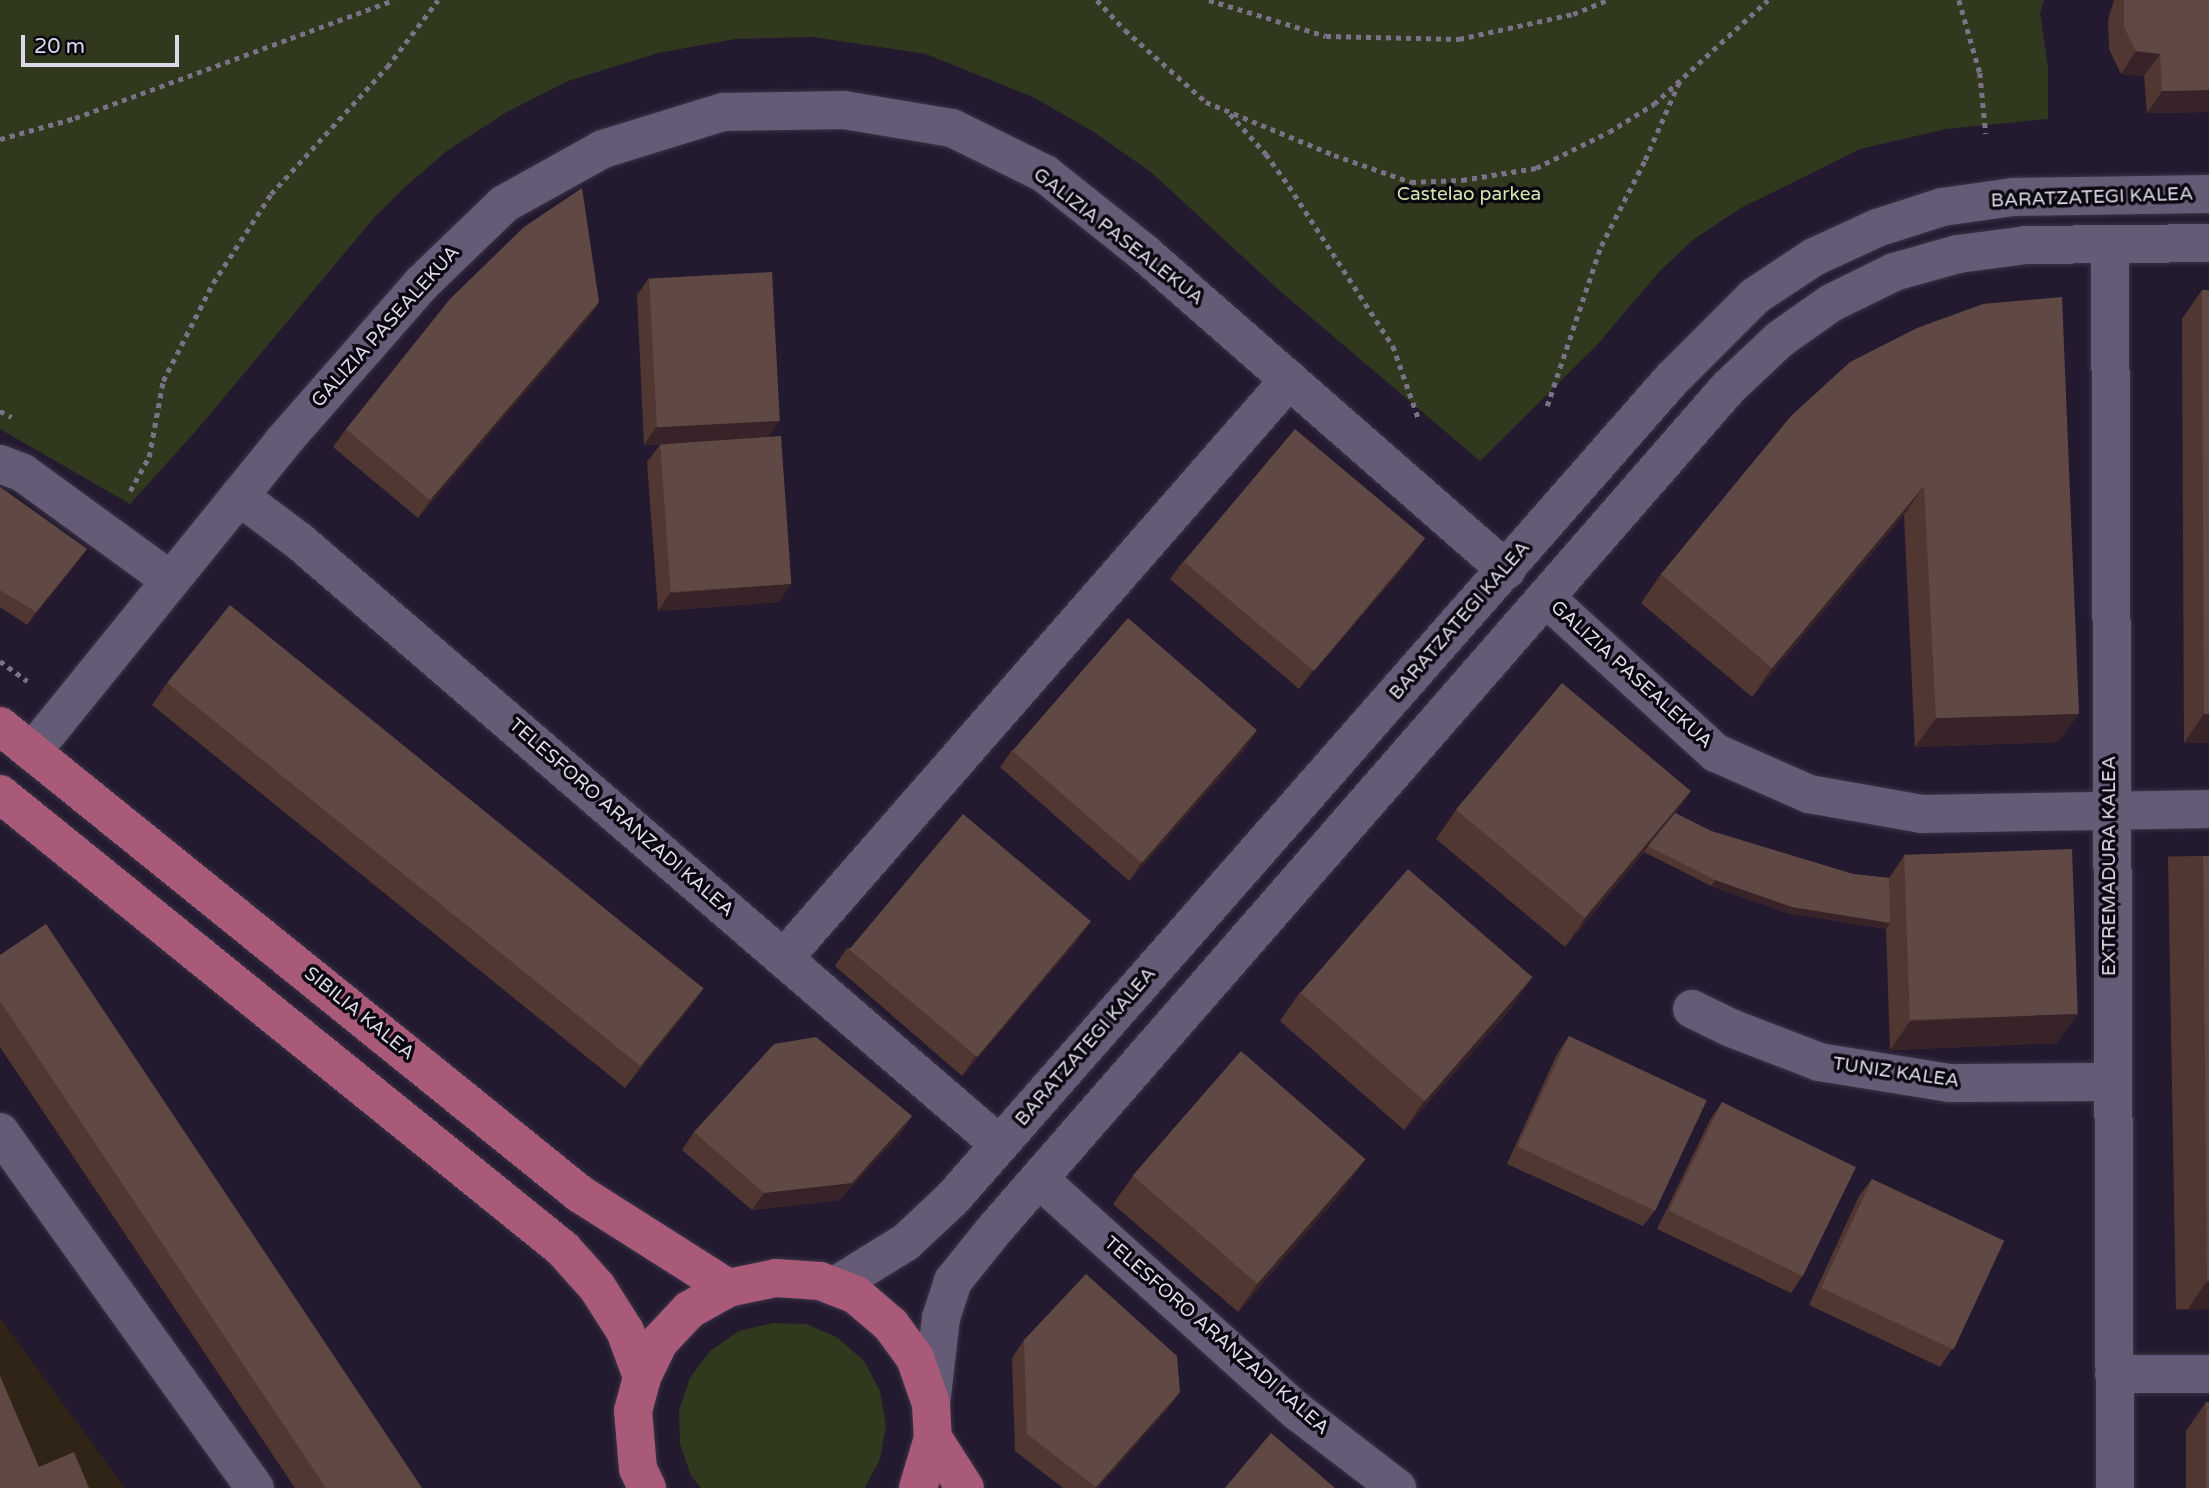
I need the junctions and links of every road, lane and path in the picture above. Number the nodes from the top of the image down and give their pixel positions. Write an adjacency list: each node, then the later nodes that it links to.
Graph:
1 (394, 0): 11 (path)
2 (438, 0): 22 (path)
3 (1097, 0): 9 (path)
4 (1209, 0): 5 (path)
5 (1608, 0)
6 (1768, 0): 8 (path)
7 (1959, 0): 10 (path)
8 (1682, 76): 9 (path); 17 (path)
9 (1227, 111): 20 (path)
10 (1986, 134)
11 (0, 139)
12 (2209, 194): 15 (street, BARATZATEGI KALEA)
13 (2209, 243): 14 (street)
14 (2110, 244): 26 (street); 31 (street, EXTREMADURA KALEA)
15 (1714, 336): 24 (street, BARATZATEGI KALEA); 26 (street)
16 (1289, 380): 23 (street, GALIZIA PASEALEKUA); 24 (street, GALIZIA PASEALEKUA); 32 (street)
17 (1547, 405)
18 (0, 411): 19 (path)
19 (15, 418)
20 (1419, 420)
21 (0, 464): 25 (street)
22 (118, 485)
23 (239, 496): 25 (street, GALIZIA PASEALEKUA); 32 (street, TELESFORO ARANZADI KALEA)
24 (1506, 570): 36 (street, BARATZATEGI KALEA)
25 (169, 579): 28 (street, GALIZIA PASEALEKUA)
26 (1546, 598): 31 (street, GALIZIA PASEALEKUA); 37 (street)
27 (0, 726): 28 (main road, SIBILIA KALEA)
28 (32, 752): 39 (main road, SIBILIA KALEA)
29 (0, 794): 42 (main road)
30 (2209, 809): 31 (street, GALIZIA PASEALEKUA)
31 (2110, 810): 34 (street, EXTREMADURA KALEA)
32 (784, 958): 36 (street, TELESFORO ARANZADI KALEA)
33 (1692, 1009): 34 (street, TUNIZ KALEA)
34 (2112, 1082): 40 (street, EXTREMADURA KALEA)
35 (0, 1132): 44 (street)
36 (1000, 1145): 38 (street, BARATZATEGI KALEA)
37 (1039, 1178): 43 (street); 48 (street, TELESFORO ARANZADI KALEA)
38 (835, 1286): 39 (main road); 43 (main road)
39 (728, 1288): 42 (main road)
40 (2114, 1374): 41 (street); 49 (street, EXTREMADURA KALEA)
41 (2209, 1374)
42 (642, 1377): 45 (main road)
43 (932, 1421): 46 (main road); 47 (main road)
44 (255, 1488)
45 (647, 1488)
46 (918, 1488)
47 (965, 1488)
48 (1397, 1488)
49 (2115, 1488)

